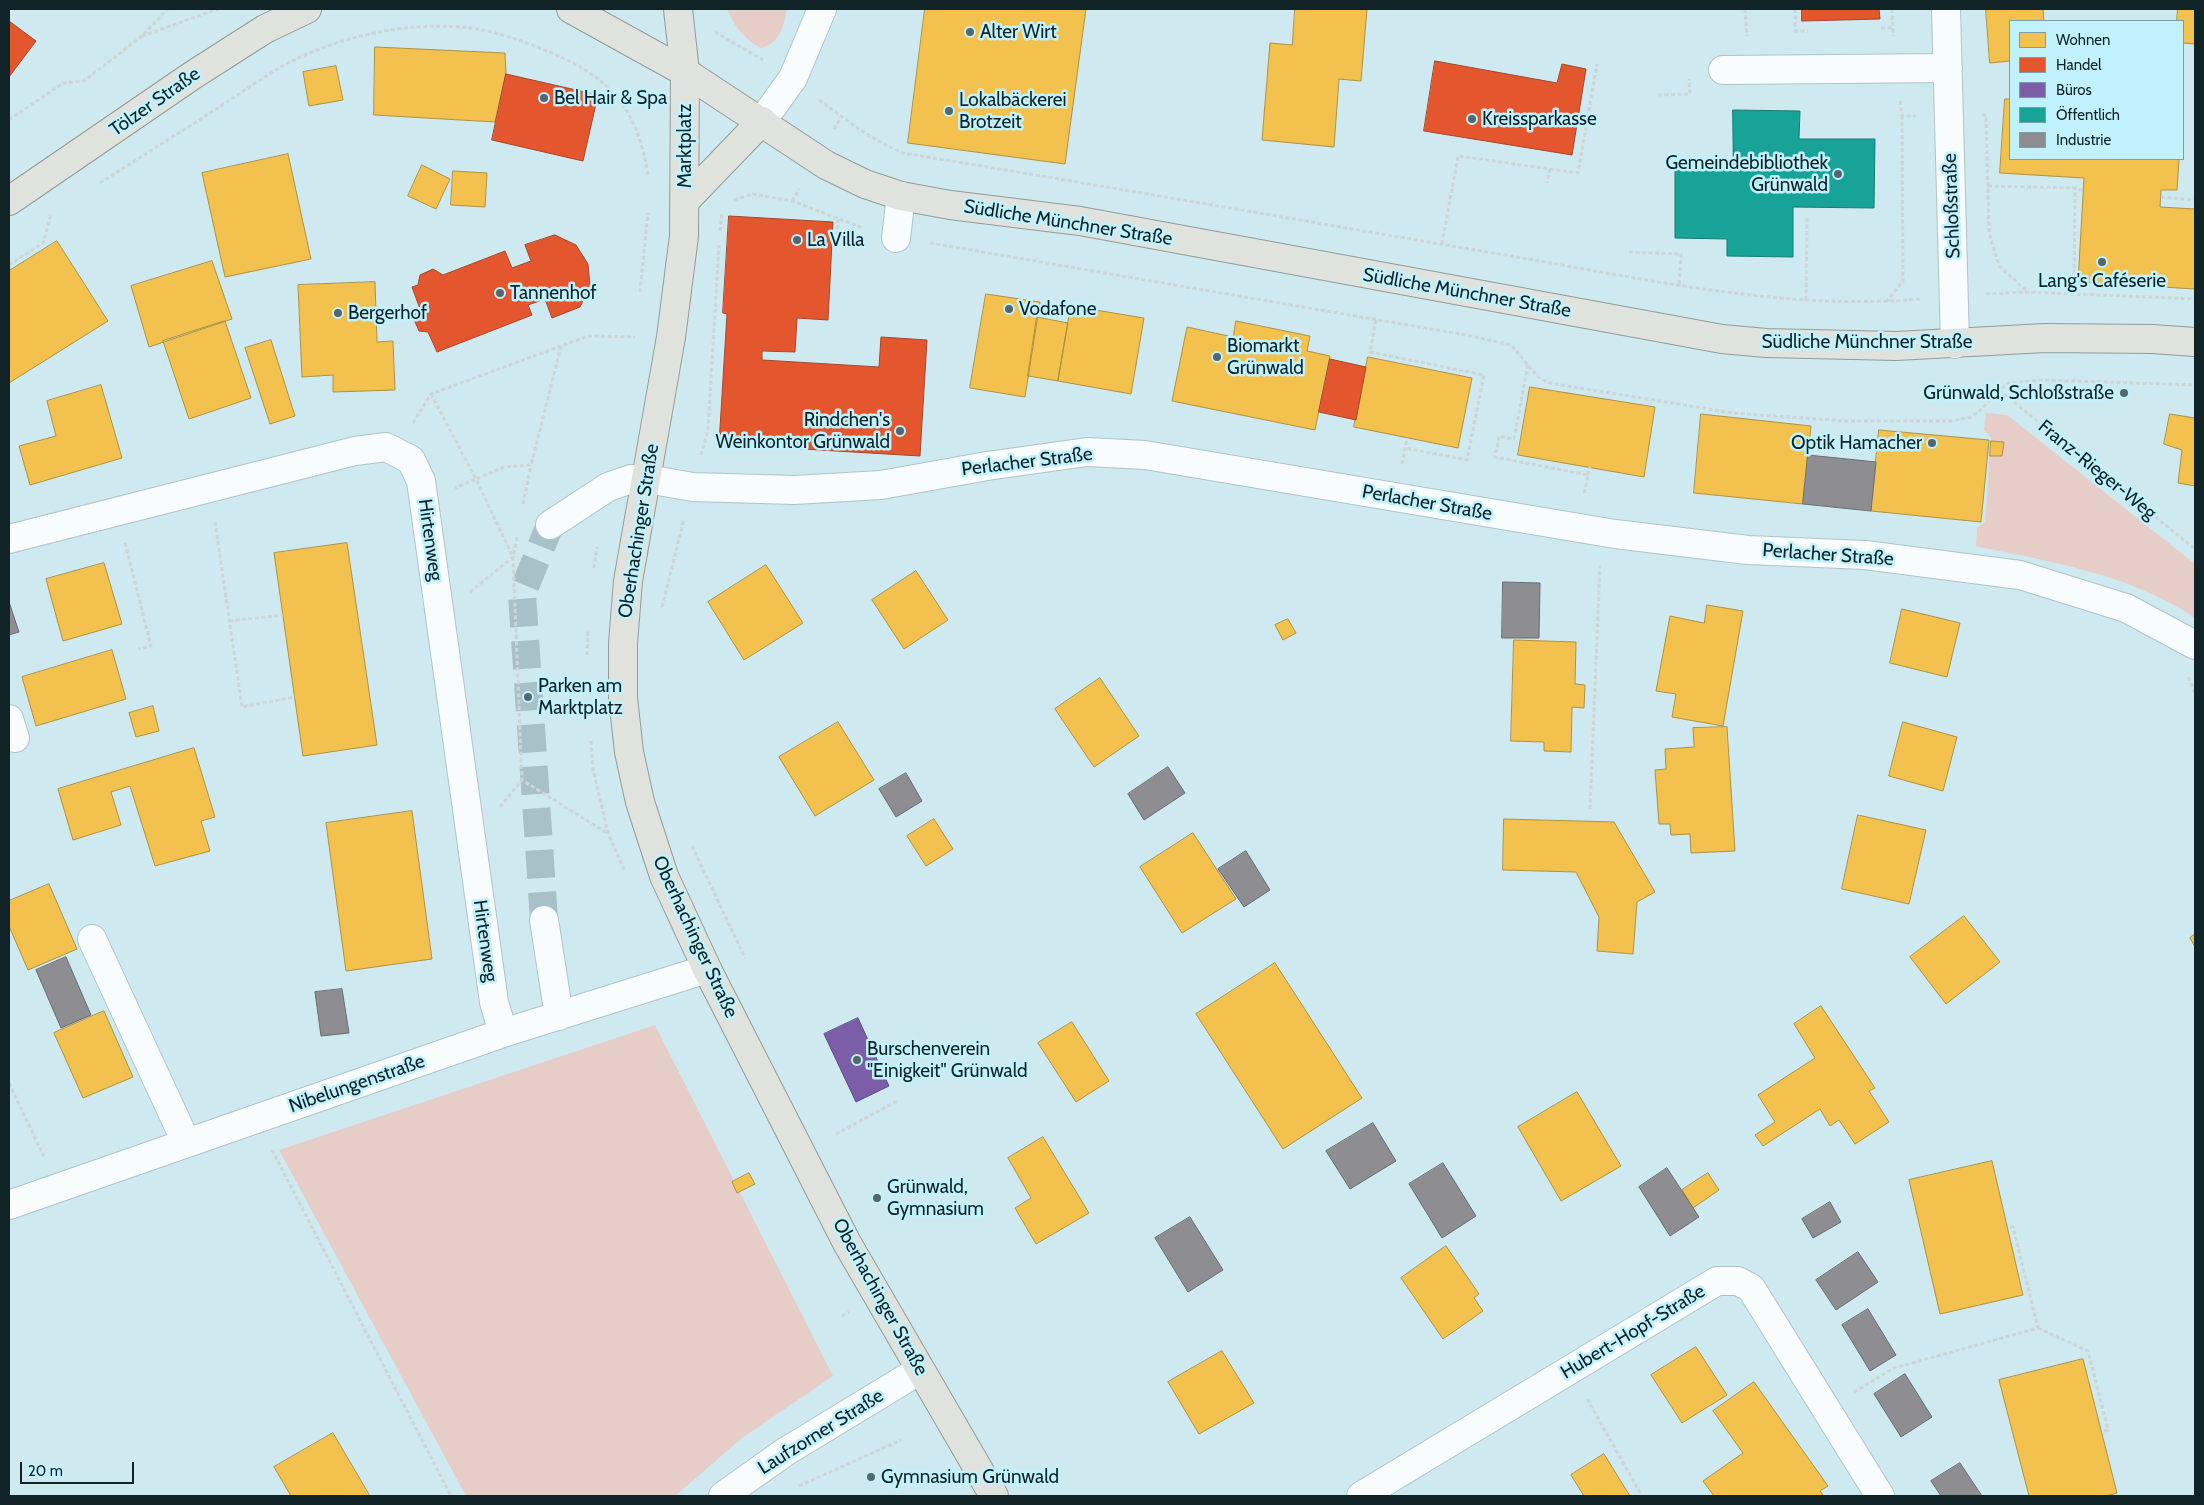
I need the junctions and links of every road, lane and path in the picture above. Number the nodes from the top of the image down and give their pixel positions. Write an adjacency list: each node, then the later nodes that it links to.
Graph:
1 (168, 9): 14 (path)
2 (218, 9): 14 (path)
3 (306, 9): 36 (main road, Tölzer Straße)
4 (571, 9): 18 (main road, Marktplatz)
5 (822, 9): 19 (street, Marktplatz)
6 (1795, 9): 12 (path)
7 (1892, 9): 11 (path)
8 (1946, 9): 16 (street, Schloßstraße)
9 (678, 10): 18 (main road, Marktplatz); 19 (path)
10 (1881, 28): 11 (path)
11 (1893, 28): 13 (path)
12 (1808, 30)
13 (1893, 33)
14 (142, 36): 23 (path)
15 (1597, 64): 25 (path)
16 (1948, 68): 17 (street); 50 (street, Schloßstraße)
17 (1723, 70)
18 (685, 72): 24 (main road, Marktplatz); 34 (main road, Marktplatz)
19 (793, 78): 24 (street, Marktplatz); 45 (path)
20 (1690, 94): 21 (path)
21 (1658, 95)
22 (1902, 116): 53 (path)
23 (9, 120)
24 (762, 121): 32 (main road, Südliche Münchner Straße); 34 (main road, Marktplatz)
25 (1550, 169): 27 (path); 45 (path)
26 (649, 178): 28 (path)
27 (1548, 183)
28 (98, 184)
29 (1988, 186): 30 (path)
30 (2075, 188): 31 (path); 49 (path)
31 (2084, 191)
32 (901, 196): 42 (street); 57 (main road, Südliche Münchner Straße)
33 (2161, 197): 35 (path)
34 (686, 200): 37 (path); 70 (main road, Oberhachinger Straße)
35 (2195, 200)
36 (9, 201)
37 (722, 205): 40 (path); 41 (path)
38 (59, 210): 47 (path)
39 (1807, 216): 52 (path)
40 (838, 218): 42 (path); 43 (path)
41 (720, 234)
42 (896, 238): 54 (path)
43 (837, 242)
44 (720, 244): 72 (path)
45 (1442, 244): 48 (path)
46 (1629, 252): 48 (path)
47 (9, 265)
48 (1679, 286): 52 (path)
49 (2074, 294): 50 (path); 51 (path)
50 (1954, 296): 53 (path); 57 (street, Schloßstraße)
51 (2195, 299)
52 (1806, 300): 53 (path)
53 (1886, 302)
54 (1376, 320): 59 (path); 64 (path)
55 (636, 338): 58 (path)
56 (2195, 342): 57 (main road, Südliche Münchner Straße)
57 (1955, 344)
58 (561, 346): 62 (path); 69 (path)
59 (1528, 365): 61 (path); 68 (path)
60 (2195, 385): 61 (path)
61 (1999, 390): 78 (path, Franz-Rieger-Weg)
62 (431, 394): 65 (path); 69 (path)
63 (1407, 438): 64 (path)
64 (1405, 448): 67 (path)
65 (396, 452): 71 (street); 73 (street, Hirtenweg)
66 (1590, 467): 68 (path)
67 (1400, 472)
68 (1588, 475): 76 (path)
69 (476, 479): 73 (path); 79 (path)
70 (647, 479): 72 (street, Perlacher Straße); 75 (street, Perlacher Straße); 93 (main road, Oberhachinger Straße)
71 (210, 487): 74 (street); 83 (path)
72 (693, 487): 76 (street, Perlacher Straße); 81 (path)
73 (423, 496): 80 (street, Hirtenweg)
74 (117, 511): 77 (street); 85 (path)
75 (550, 524)
76 (1590, 530): 84 (street, Perlacher Straße); 87 (path)
77 (9, 538)
78 (2195, 549)
79 (513, 557): 80 (path); 88 (path)
80 (439, 607): 95 (street, Hirtenweg)
81 (661, 612)
82 (283, 615): 83 (path)
83 (229, 621): 86 (path)
84 (2195, 645)
85 (138, 649)
86 (295, 697)
87 (1590, 808)
88 (608, 833)
89 (688, 838): 92 (path)
90 (544, 920): 94 (street)
91 (92, 939): 100 (street)
92 (745, 958)
93 (707, 969): 94 (street, Nibelungenstraße); 105 (main road, Oberhachinger Straße)
94 (560, 1016): 95 (street, Nibelungenstraße)
95 (503, 1033): 98 (street, Nibelungenstraße)
96 (9, 1083): 101 (path)
97 (899, 1100): 99 (path)
98 (255, 1118): 100 (street, Nibelungenstraße); 111 (path)
99 (836, 1134)
100 (186, 1142): 101 (street, Nibelungenstraße)
101 (58, 1187): 102 (street, Nibelungenstraße)
102 (9, 1205)
103 (2008, 1228): 104 (path)
104 (2038, 1328): 107 (path); 108 (path)
105 (920, 1370): 112 (street, Laufzorner Straße); 113 (main road, Oberhachinger Straße)
106 (1570, 1370): 107 (street, Hubert-Hopf-Straße); 114 (street, Hubert-Hopf-Straße); 115 (path)
107 (1826, 1410): 116 (street, Hubert-Hopf-Straße)
108 (2102, 1432)
109 (901, 1440): 110 (path)
110 (793, 1488)
111 (451, 1496)
112 (722, 1496)
113 (994, 1496)
114 (1360, 1496)
115 (1642, 1496)
116 (1880, 1496)

